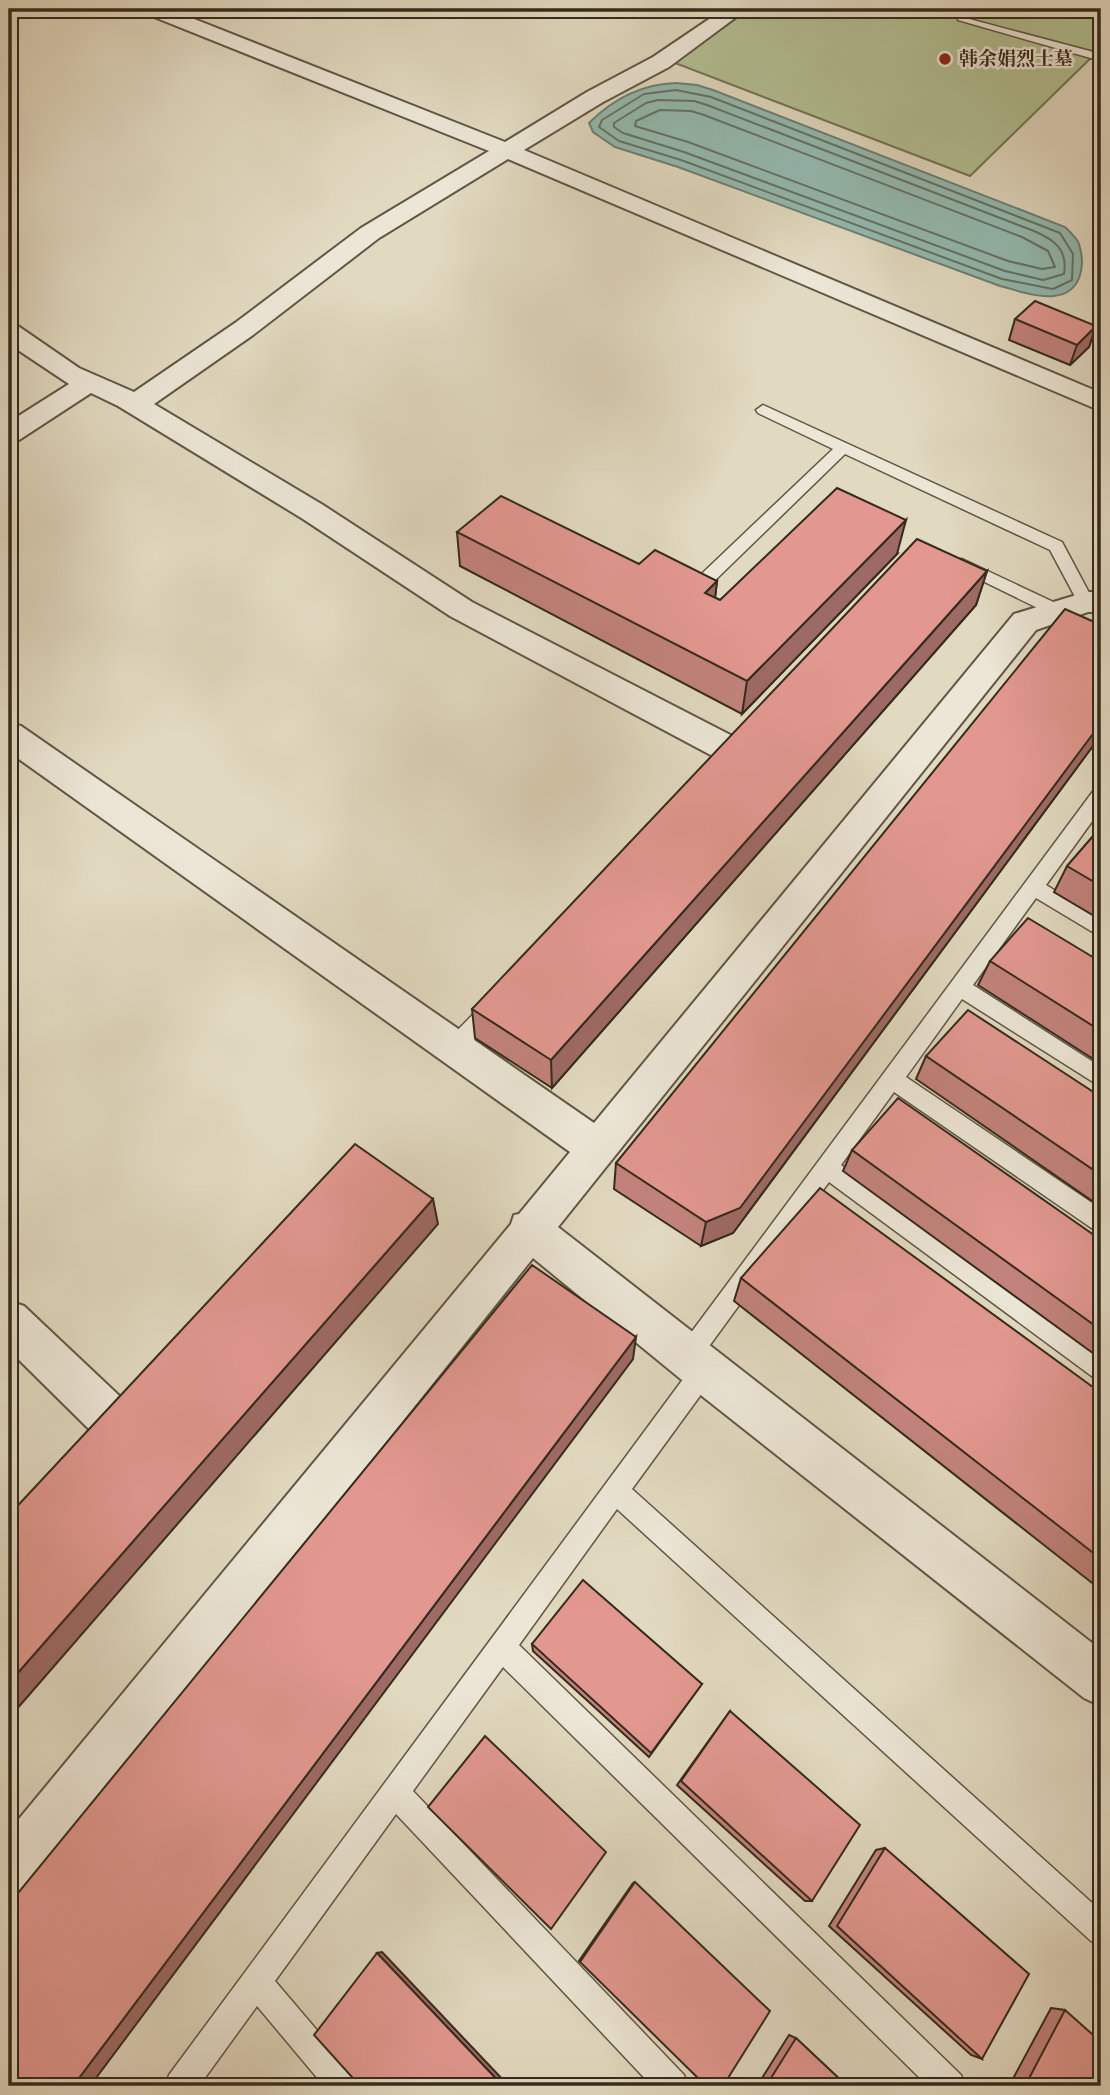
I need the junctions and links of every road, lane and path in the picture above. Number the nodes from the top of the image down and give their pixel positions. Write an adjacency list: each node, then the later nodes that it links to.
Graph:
1 (151, 9): 5 (street)
2 (737, 9): 5 (street)
3 (962, 18): 4 (lane)
4 (1101, 58)
5 (508, 151): 8 (street); 9 (street)
6 (9, 332): 7 (street)
7 (90, 382): 9 (street); 11 (street)
8 (1101, 403)
9 (135, 404): 17 (street)
10 (762, 410): 12 (lane)
11 (9, 434)
12 (844, 447): 14 (lane); 15 (lane)
13 (951, 559): 15 (lane)
14 (697, 588)
15 (1082, 605): 26 (street)
16 (9, 734): 23 (street)
17 (734, 752)
18 (1101, 795): 19 (lane)
19 (1033, 887): 20 (lane); 21 (lane)
20 (1101, 929)
21 (960, 987): 24 (lane); 25 (lane)
22 (511, 988): 23 (lane)
23 (454, 1048): 26 (street)
24 (1101, 1078)
25 (892, 1079): 27 (lane); 28 (lane)
26 (597, 1148): 29 (street)
27 (827, 1167): 31 (lane); 32 (lane)
28 (1101, 1222)
29 (529, 1229): 31 (street); 38 (street)
30 (9, 1321): 33 (street)
31 (696, 1364): 34 (lane); 36 (street)
32 (1101, 1369)
33 (114, 1422)
34 (616, 1490): 35 (lane); 39 (lane)
35 (501, 1646): 37 (lane); 44 (lane)
36 (1101, 1681)
37 (394, 1792): 40 (lane); 43 (lane)
38 (9, 1872)
39 (1101, 1931)
40 (256, 1982): 41 (lane); 42 (lane)
41 (180, 2086)
42 (344, 2086)
43 (673, 2086)
44 (950, 2086)

